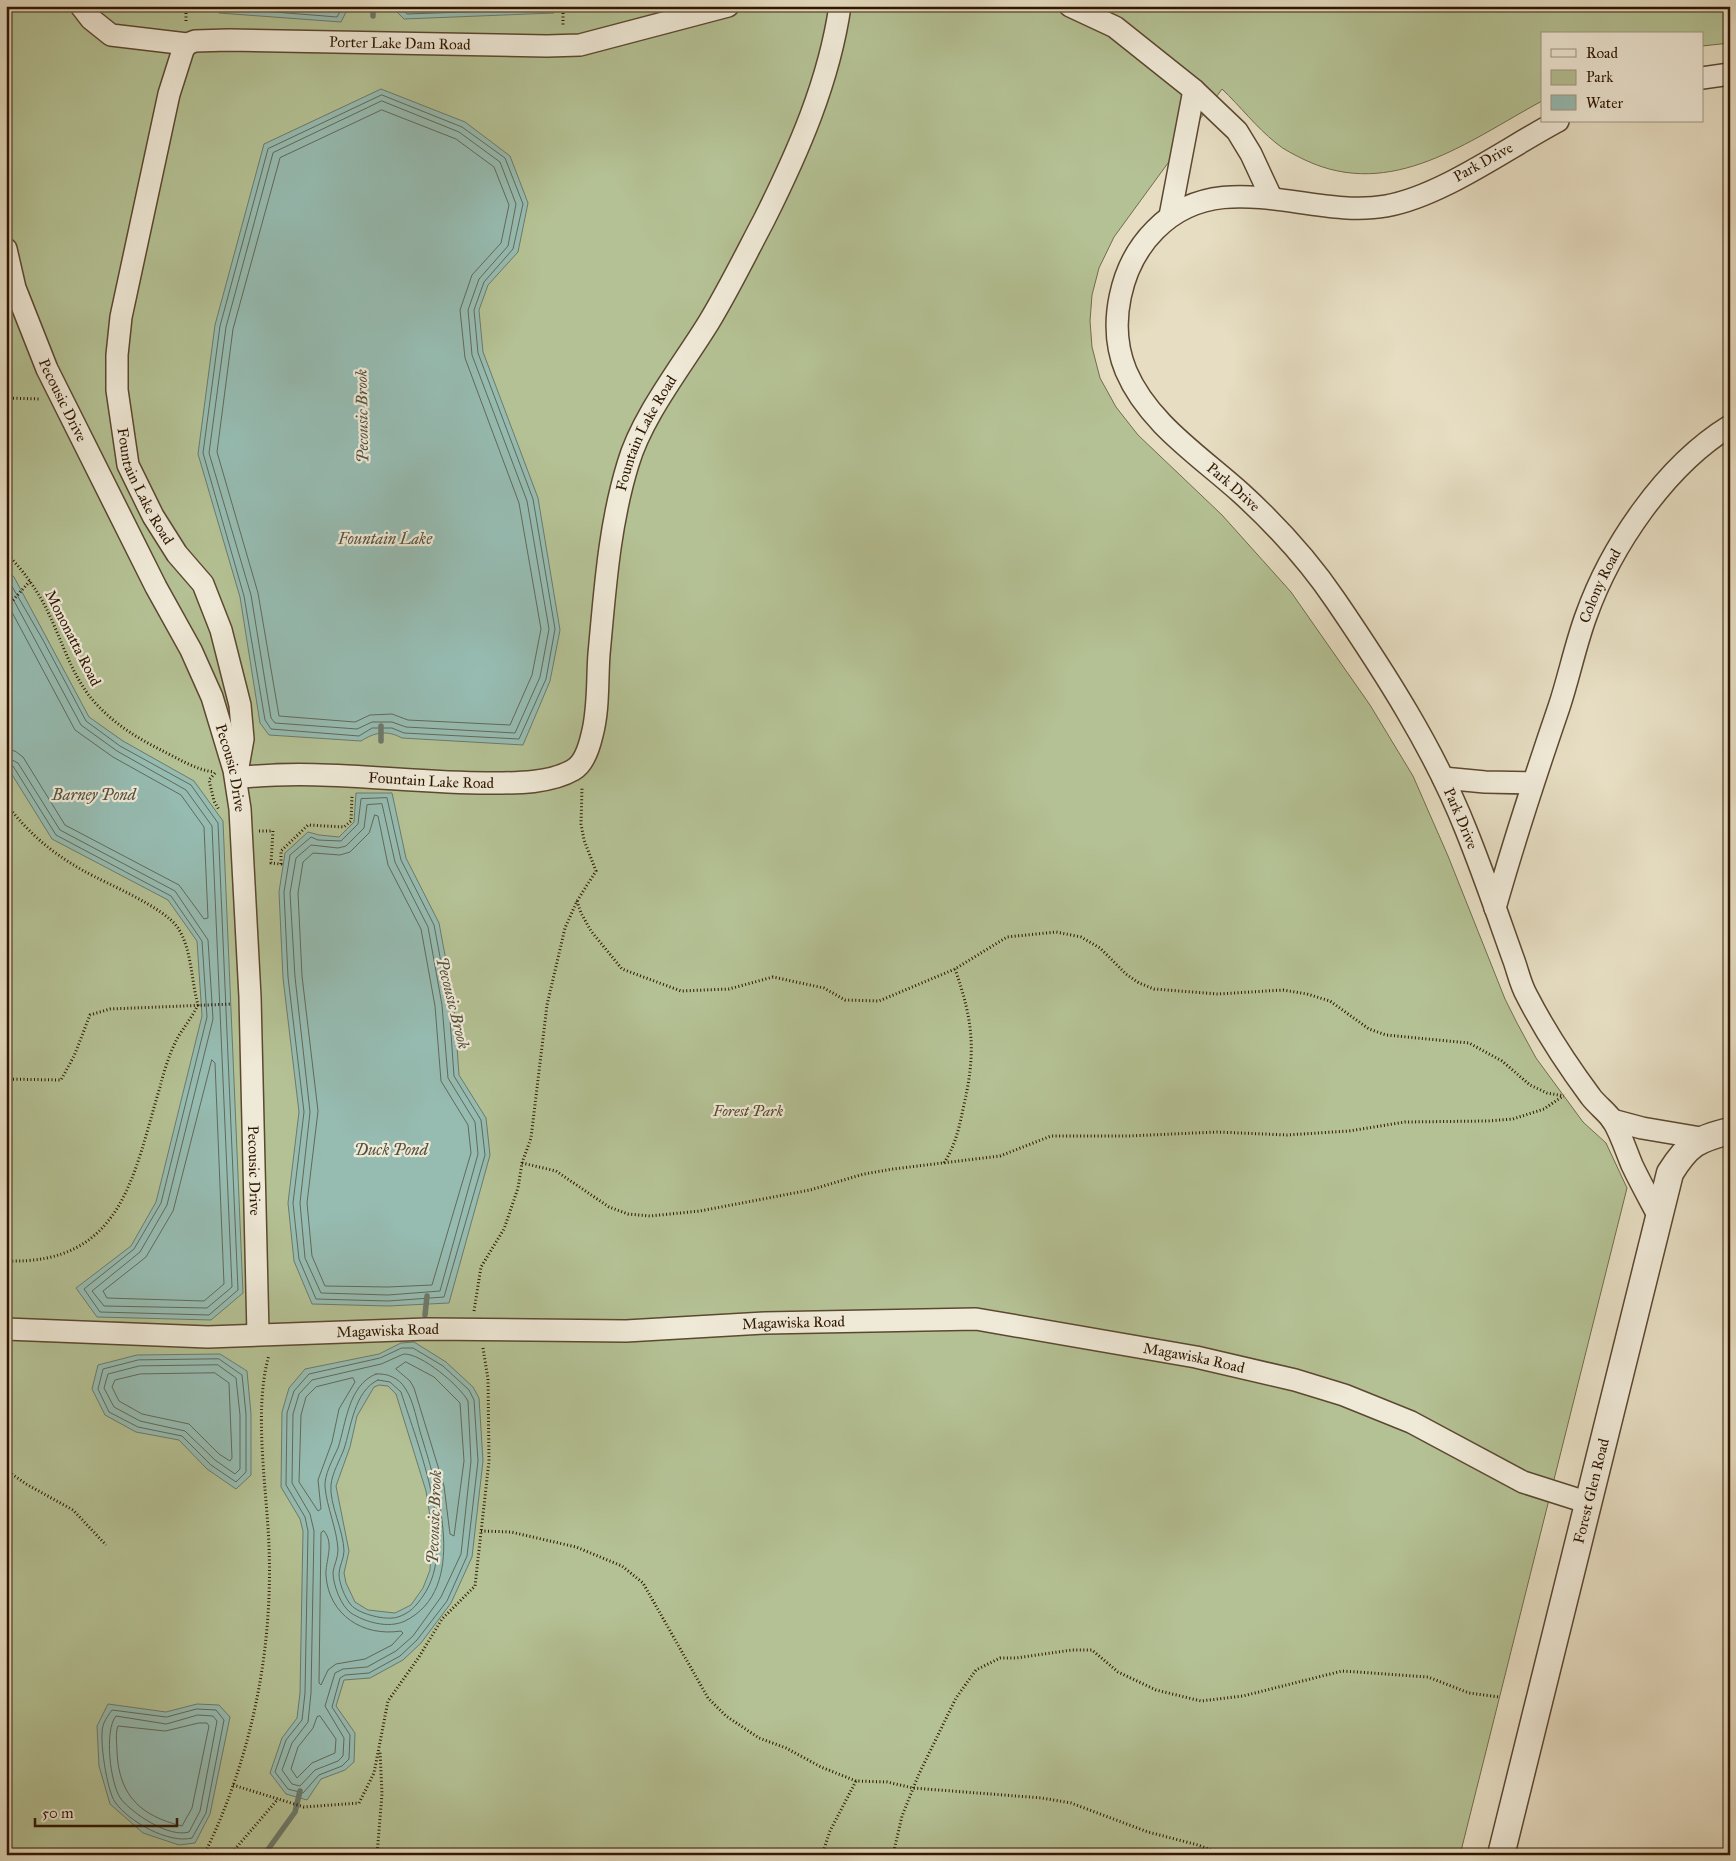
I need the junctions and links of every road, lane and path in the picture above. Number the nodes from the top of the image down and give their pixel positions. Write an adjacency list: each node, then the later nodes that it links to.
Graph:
1 (81, 6): 5 (street, Porter Lake Dam Road)
2 (728, 6): 5 (street, Porter Lake Dam Road)
3 (840, 6): 20 (street, Fountain Lake Road)
4 (1070, 6): 8 (street)
5 (187, 44): 19 (street, Fountain Lake Road)
6 (1730, 74): 7 (street)
7 (1704, 78)
8 (1194, 90): 10 (street); 11 (street)
9 (1556, 122): 10 (street, Park Drive)
10 (1271, 197): 11 (street, Park Drive)
11 (1170, 216): 21 (street, Park Drive)
12 (6, 249): 14 (street, Pecousic Drive)
13 (6, 398): 14 (path)
14 (62, 402): 19 (street, Pecousic Drive)
15 (1730, 426): 22 (street, Colony Road)
16 (6, 553): 17 (path, Mononatta Road)
17 (30, 582): 18 (path); 19 (path, Mononatta Road)
18 (6, 608)
19 (235, 774): 20 (street, Fountain Lake Road); 24 (street, Pecousic Drive)
20 (353, 778): 24 (path)
21 (1443, 778): 22 (street); 26 (street, Park Drive)
22 (1532, 783): 26 (street, Colony Road)
23 (6, 804): 29 (path)
24 (241, 831): 39 (street, Pecousic Drive)
25 (578, 901): 27 (path)
26 (1495, 908): 31 (street, Park Drive)
27 (955, 969): 35 (path); 35 (path)
28 (235, 1004): 29 (path)
29 (198, 1005): 30 (path); 37 (path)
30 (6, 1079)
31 (1612, 1120): 33 (street); 36 (street, Park Drive)
32 (1730, 1131): 33 (street)
33 (1701, 1138): 36 (street, Forest Glen Road)
34 (522, 1163): 35 (path)
35 (944, 1163)
36 (1658, 1215): 41 (street, Forest Glen Road)
37 (6, 1261)
38 (6, 1330): 39 (street, Magawiska Road)
39 (258, 1334): 41 (street, Magawiska Road)
40 (6, 1470): 43 (path)
41 (1589, 1503): 56 (street, Forest Glen Road)
42 (481, 1530): 46 (path)
43 (106, 1545)
44 (1499, 1697): 48 (path)
45 (380, 1745): 52 (path)
46 (856, 1781): 48 (path); 53 (path)
47 (234, 1786): 49 (path)
48 (913, 1788): 54 (path); 55 (path)
49 (278, 1799): 50 (path); 51 (path)
50 (304, 1807)
51 (230, 1855)
52 (377, 1855)
53 (822, 1855)
54 (893, 1855)
55 (1224, 1855)
56 (1501, 1855)

